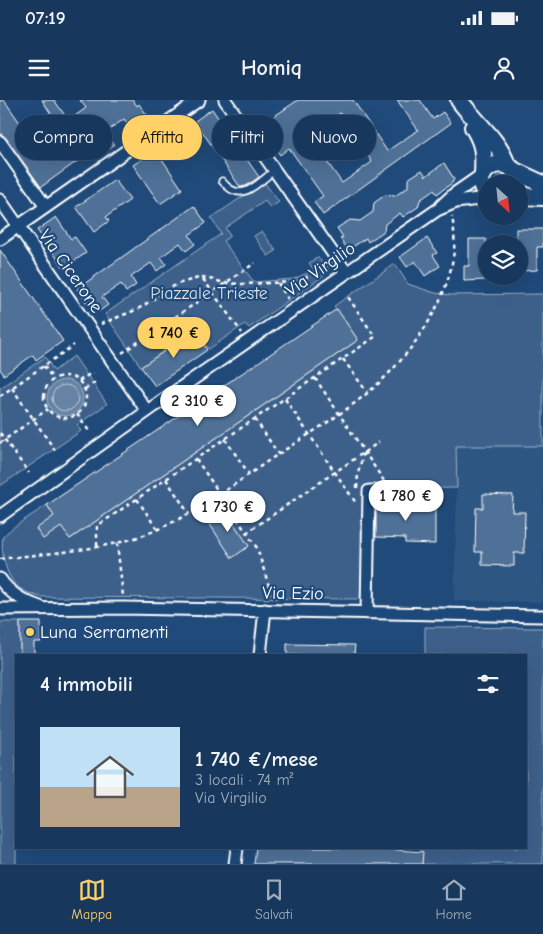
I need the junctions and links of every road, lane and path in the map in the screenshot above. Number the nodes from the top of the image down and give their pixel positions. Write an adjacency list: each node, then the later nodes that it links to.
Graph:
1 (200, 100): 14 (street)
2 (226, 100): 5 (street)
3 (463, 105): 6 (main road); 7 (main road)
4 (0, 142): 14 (street, Via Cicerone)
5 (276, 170): 8 (lane); 21 (street)
6 (483, 174): 7 (main road); 15 (street)
7 (514, 174): 9 (main road)
8 (222, 181)
9 (543, 184)
10 (528, 196): 11 (main road)
11 (543, 197)
12 (478, 198): 15 (street)
13 (0, 200): 17 (street, Via Cicerone)
14 (46, 207): 17 (street)
15 (436, 210): 21 (street, Via Virgilio)
16 (452, 212): 41 (path)
17 (19, 226): 18 (street); 45 (street, Via Cicerone)
18 (0, 239)
19 (255, 263): 23 (path)
20 (328, 267): 24 (path)
21 (346, 272): 45 (street, Via Virgilio)
22 (202, 278): 23 (path); 25 (path); 28 (path)
23 (225, 283): 24 (path); 25 (path)
24 (278, 283): 27 (path)
25 (212, 292): 29 (path); 31 (path)
26 (346, 294): 32 (path)
27 (290, 302)
28 (102, 324)
29 (242, 334)
30 (74, 345): 33 (path)
31 (122, 354)
32 (343, 359): 35 (path); 41 (path)
33 (44, 366): 36 (path); 39 (path)
34 (92, 372): 38 (path)
35 (315, 378): 43 (path); 47 (path)
36 (53, 379): 38 (path); 44 (path)
37 (98, 380): 40 (path)
38 (79, 381): 40 (path)
39 (12, 388): 42 (path); 48 (path)
40 (85, 390): 46 (path)
41 (367, 393): 47 (path)
42 (0, 396)
43 (285, 399): 49 (path); 52 (path)
44 (48, 409): 46 (path); 48 (path)
45 (147, 411): 70 (street, Via Virgilio)
46 (78, 414): 50 (path)
47 (339, 414): 52 (path); 57 (path)
48 (34, 419): 53 (path); 58 (path)
49 (254, 419): 54 (path); 59 (path)
50 (89, 431)
51 (0, 433): 53 (path)
52 (309, 434): 59 (path); 61 (path)
53 (5, 439): 56 (path); 62 (path)
54 (225, 439): 60 (path); 63 (path)
55 (379, 442): 57 (path)
56 (0, 443)
57 (364, 452): 61 (path); 61 (path); 65 (path)
58 (57, 453)
59 (278, 454): 63 (path)
60 (196, 459): 64 (path); 67 (path)
61 (336, 472): 72 (path)
62 (29, 473)
63 (249, 474): 67 (path)
64 (166, 480): 68 (path); 69 (path)
65 (391, 491): 66 (street); 82 (street)
66 (408, 492)
67 (220, 494): 69 (path); 72 (path)
68 (137, 499): 71 (path); 74 (path)
69 (189, 514): 71 (path)
70 (1, 515)
71 (157, 530): 73 (path)
72 (246, 533): 78 (path)
73 (117, 543): 74 (path); 77 (path)
74 (97, 546): 75 (path)
75 (0, 560)
76 (0, 579): 79 (street, Via Ezio)
77 (123, 600)
78 (274, 601)
79 (42, 608): 80 (street, Via Ezio); 81 (street, Via Ezio)
80 (0, 609)
81 (266, 610): 82 (street, Via Ezio); 84 (street)
82 (367, 612): 83 (street, Via Ezio)
83 (543, 616)
84 (260, 654)
85 (237, 849): 86 (street)
86 (235, 864)

